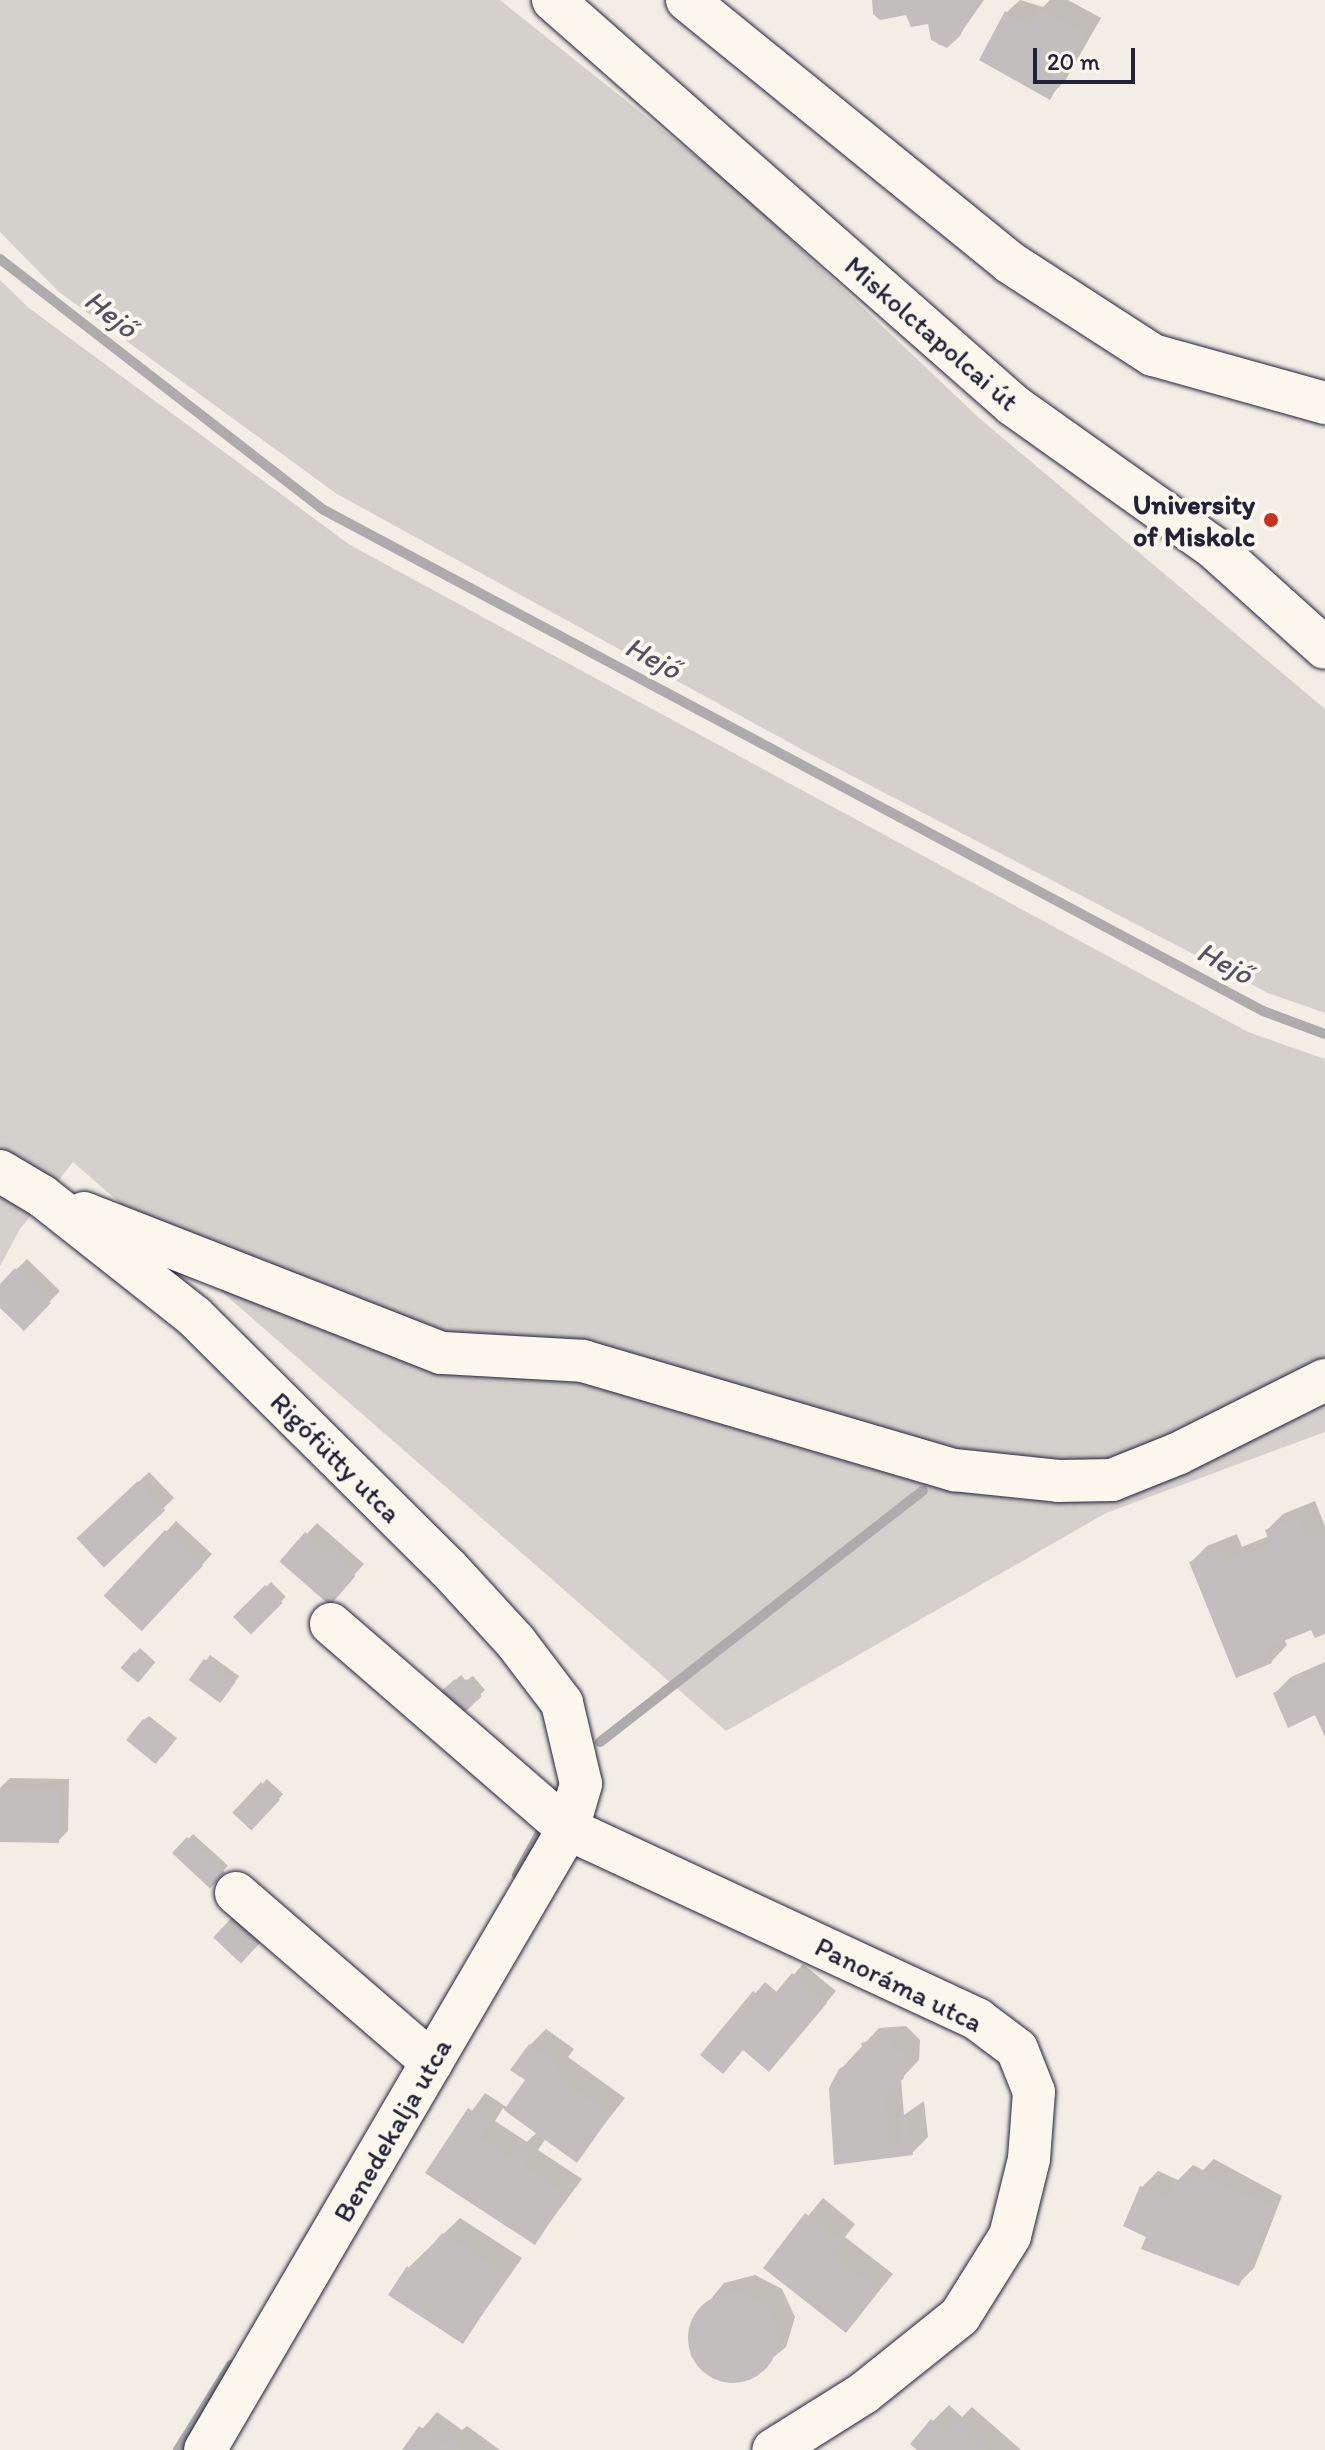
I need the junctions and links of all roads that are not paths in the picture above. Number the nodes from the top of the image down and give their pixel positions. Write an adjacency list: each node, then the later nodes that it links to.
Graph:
1 (553, 0): 4 (street, Miskolctapolcai út)
2 (687, 0): 3 (street)
3 (1325, 403)
4 (1325, 648)
5 (0, 1171): 6 (street, Rigófütty utca)
6 (42, 1196): 7 (street); 9 (street, Rigófütty utca)
7 (1322, 1390)
8 (331, 1624): 9 (street, Panoráma utca)
9 (561, 1815): 11 (street, Benedekalja utca); 13 (street, Panoráma utca)
10 (236, 1893): 11 (street)
11 (418, 2051): 12 (street, Benedekalja utca)
12 (218, 2445)
13 (773, 2450)

